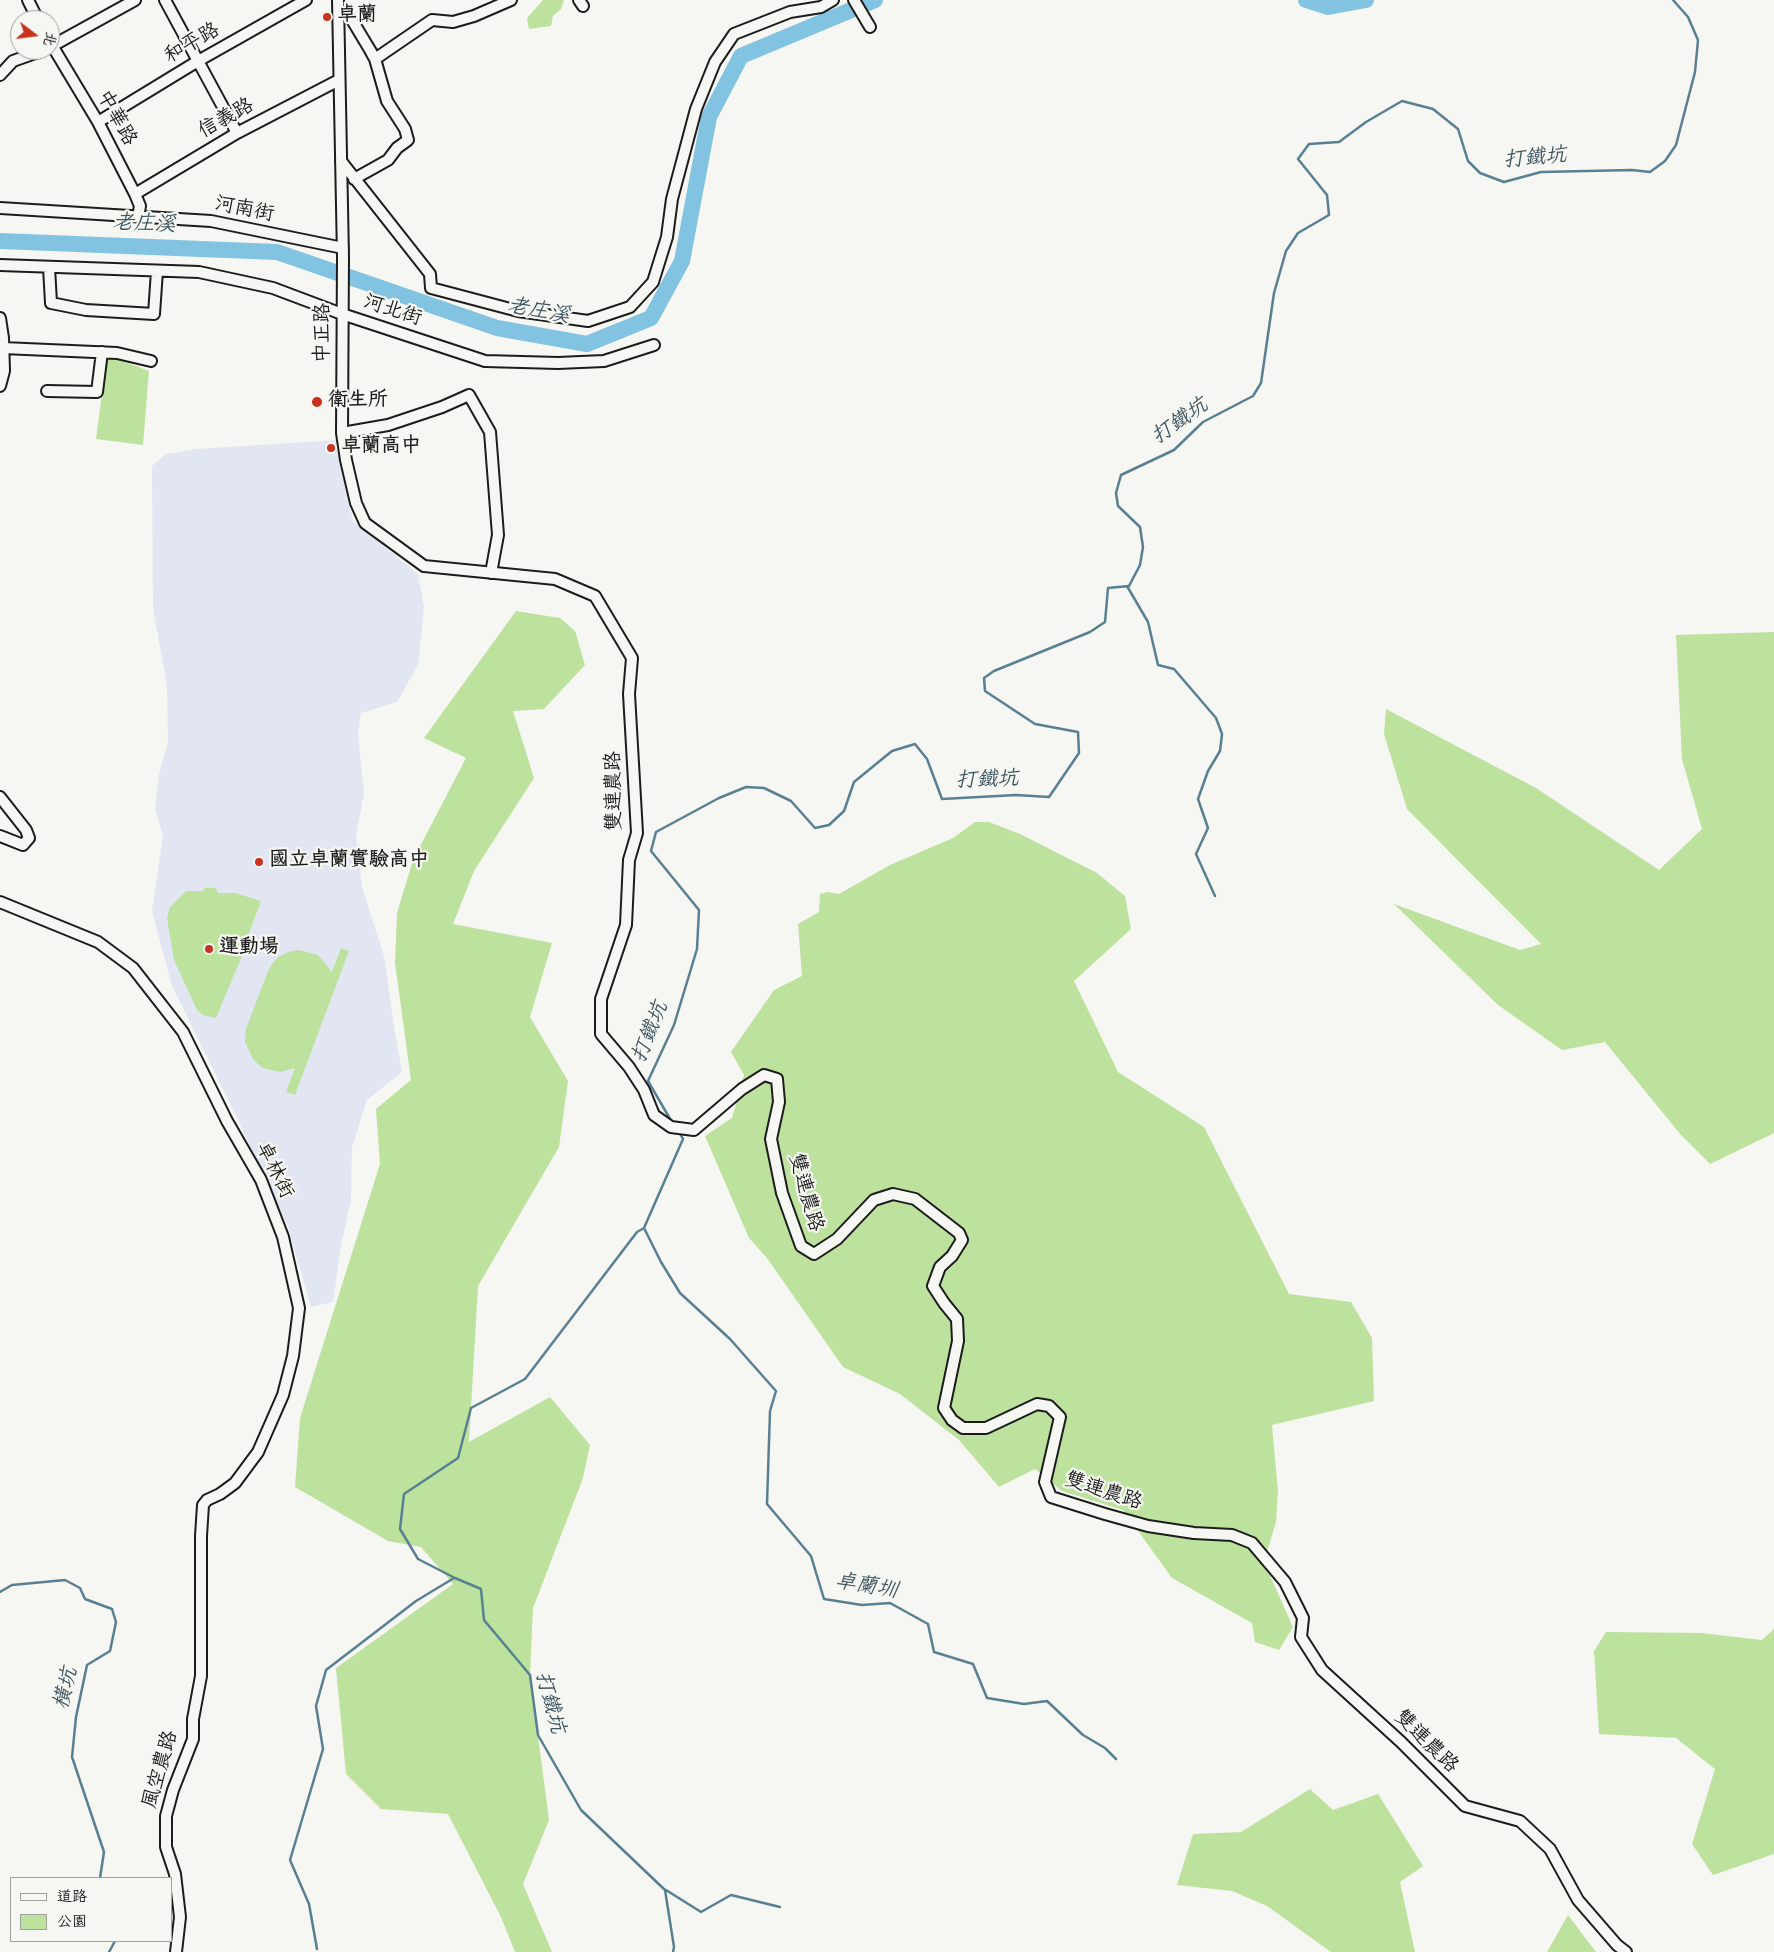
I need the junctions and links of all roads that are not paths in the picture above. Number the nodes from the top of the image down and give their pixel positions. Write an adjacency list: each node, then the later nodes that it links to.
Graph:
1 (135, 0): 10 (street)
2 (165, 0): 14 (street)
3 (306, 0): 14 (street, 和平路)
4 (338, 0): 8 (street, 中正路)
5 (511, 0): 11 (street)
6 (833, 0): 20 (street)
7 (854, 0): 9 (street)
8 (338, 12): 11 (street); 16 (street, 中正路)
9 (870, 27)
10 (60, 40)
11 (375, 59): 20 (street)
12 (15, 60): 15 (street)
13 (58, 60): 17 (street, 中華路)
14 (198, 61): 17 (street, 和平路); 18 (street)
15 (0, 75)
16 (339, 80): 18 (street, 信義路); 19 (street, 中正路)
17 (98, 122): 21 (street, 中華路)
18 (237, 133): 21 (street, 信義路)
19 (341, 161): 20 (street); 24 (street, 中正路)
20 (354, 179)
21 (135, 194): 23 (street, 中華路)
22 (0, 208): 23 (street, 河南街)
23 (138, 217): 24 (street, 河南街)
24 (343, 252): 28 (street, 中正路)
25 (0, 265): 26 (street, 河北街)
26 (49, 267): 27 (street, 河北街); 27 (street)
27 (157, 270): 28 (street, 河北街)
28 (342, 314): 30 (street, 河北街); 36 (street, 中正路)
29 (0, 318): 31 (street)
30 (654, 344)
31 (3, 348): 32 (street); 34 (street)
32 (102, 352): 33 (street); 35 (street)
33 (150, 362)
34 (0, 386)
35 (48, 391)
36 (342, 433): 37 (street, 中正路); 37 (street)
37 (491, 573): 43 (street, 雙連農路)
38 (0, 797): 39 (street)
39 (0, 836)
40 (0, 902): 41 (street, 卓林街)
41 (201, 1536): 42 (street, 風空農路)
42 (176, 1952)
43 (1626, 1952)

